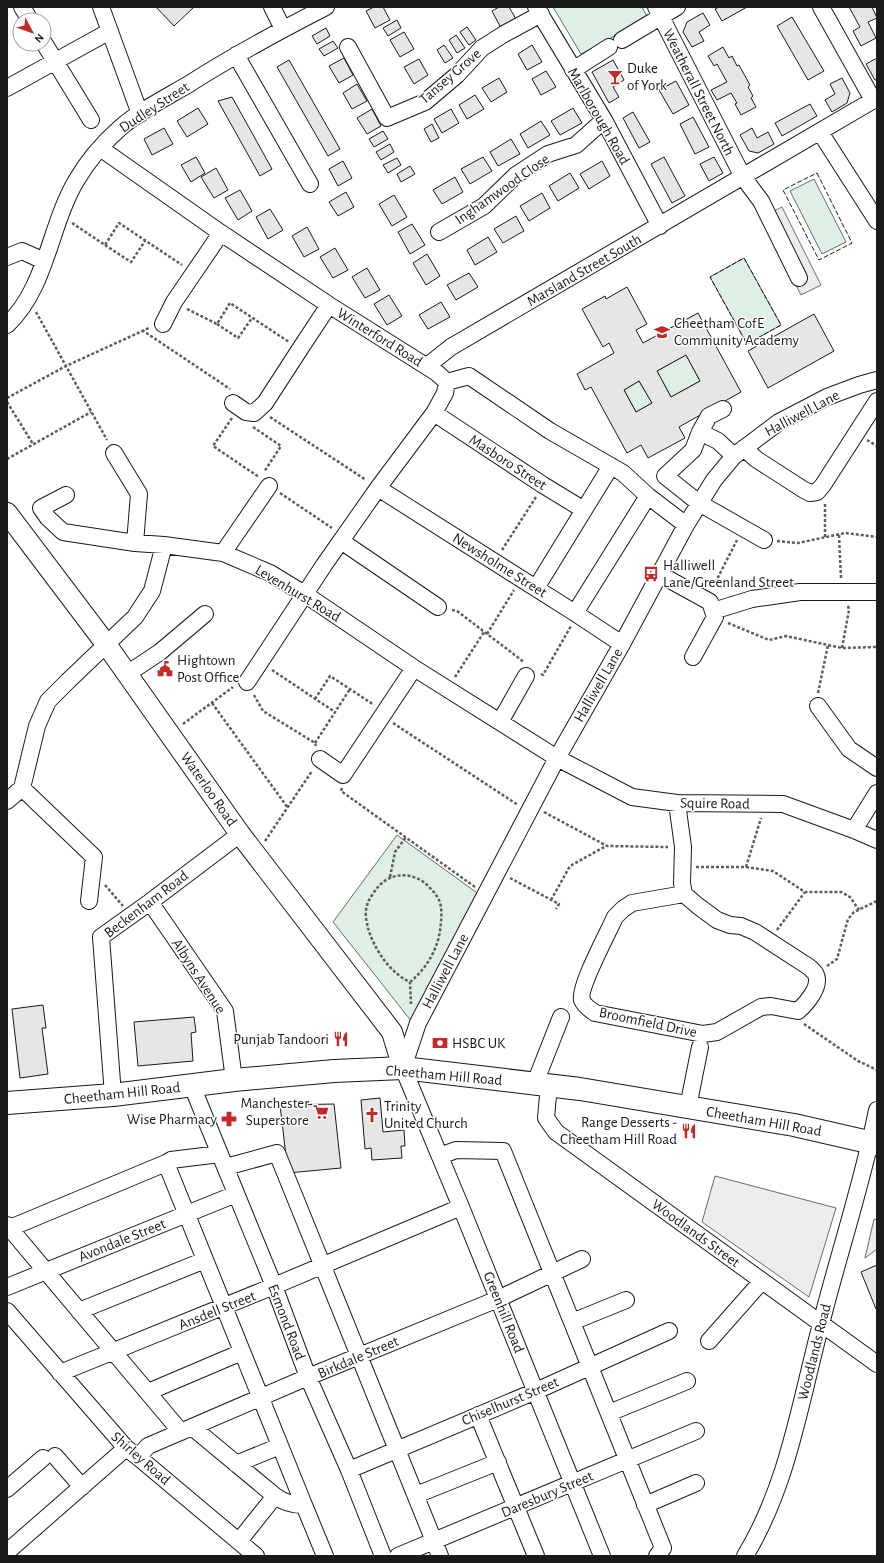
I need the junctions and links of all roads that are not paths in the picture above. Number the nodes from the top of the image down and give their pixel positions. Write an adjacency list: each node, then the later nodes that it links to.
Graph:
1 (101, 7): 9 (street)
2 (272, 7): 8 (street)
3 (326, 7): 8 (street, Dudley Street)
4 (677, 7): 7 (street)
5 (821, 7): 16 (street)
6 (539, 11): 10 (street, Tansey Grove); 14 (street, Marlborough Road)
7 (658, 11): 14 (street); 22 (street, Weatherall Street North)
8 (283, 29): 12 (street, Dudley Street)
9 (110, 31): 13 (street); 17 (street)
10 (348, 47)
11 (50, 52): 13 (street)
12 (236, 55): 17 (street, Dudley Street); 23 (street)
13 (55, 61): 15 (street); 18 (street)
14 (573, 70): 19 (street, Marlborough Road)
15 (7, 88)
16 (875, 99): 20 (street, Marsland Street South)
17 (140, 114): 21 (street, Dudley Street)
18 (91, 120)
19 (604, 120): 25 (street, Marlborough Road); 26 (street, Inghamwood Close)
20 (820, 132): 22 (street, Marsland Street South); 24 (street)
21 (100, 148): 27 (street, Winterford Road); 29 (street, Dudley Street)
22 (743, 177): 25 (street, Marsland Street South); 30 (street, Weatherall Street North)
23 (310, 184)
24 (877, 221)
25 (660, 226): 34 (street, Marsland Street South)
26 (439, 232)
27 (220, 233): 31 (street, Winterford Road); 32 (street)
28 (7, 257): 29 (street)
29 (44, 261): 33 (street, Dudley Street)
30 (798, 278)
31 (330, 306): 34 (street, Winterford Road); 38 (street)
32 (163, 324)
33 (7, 325)
34 (427, 366): 36 (street, Winterford Road)
35 (877, 380): 42 (street, Halliwell Lane)
36 (447, 382): 40 (street); 44 (street)
37 (877, 401): 42 (street)
38 (233, 404)
39 (723, 409): 41 (street)
40 (434, 413): 46 (street); 50 (street, Masboro Street)
41 (700, 432): 42 (street); 49 (street)
42 (739, 452): 49 (street, Halliwell Lane)
43 (114, 453): 55 (street)
44 (611, 466): 48 (street); 50 (street)
45 (265, 482): 57 (street)
46 (378, 488): 54 (street); 59 (street, Newsholme Street)
47 (66, 495): 55 (street, Levenhurst Road)
48 (648, 496): 52 (street); 65 (street)
49 (699, 503): 52 (street, Halliwell Lane); 53 (street)
50 (584, 510): 59 (street)
51 (7, 514): 66 (main road, Waterloo Road)
52 (686, 525): 58 (street, Halliwell Lane)
53 (764, 540)
54 (341, 541): 61 (street); 62 (street)
55 (136, 543): 56 (street, Levenhurst Road)
56 (164, 545): 57 (street, Levenhurst Road); 66 (street)
57 (223, 553): 61 (street, Levenhurst Road)
58 (659, 574): 63 (street); 67 (street, Halliwell Lane)
59 (536, 588): 65 (street, Newsholme Street)
60 (877, 592): 63 (street)
61 (306, 594): 69 (street, Levenhurst Road); 72 (street)
62 (438, 607)
63 (711, 609): 68 (street)
64 (205, 614): 71 (street)
65 (577, 614): 67 (street, Newsholme Street)
66 (106, 644): 71 (main road, Waterloo Road); 78 (street)
67 (622, 644): 75 (street, Halliwell Lane)
68 (693, 657)
69 (414, 668): 74 (street, Levenhurst Road); 76 (street)
70 (528, 671): 74 (street)
71 (126, 674): 83 (main road, Waterloo Road)
72 (247, 682)
73 (818, 706): 77 (street)
74 (500, 722): 75 (street, Levenhurst Road)
75 (557, 758): 81 (street, Squire Road); 90 (street, Halliwell Lane)
76 (320, 759)
77 (877, 768)
78 (22, 788): 80 (street); 86 (street)
79 (877, 793): 82 (street)
80 (7, 801)
81 (678, 803): 82 (street, Squire Road); 85 (street)
82 (854, 830): 84 (street, Squire Road)
83 (240, 834): 87 (street, Beckenham Road); 90 (main road, Waterloo Road)
84 (877, 840)
85 (684, 894): 85 (street, Broomfield Drive)
86 (89, 902)
87 (150, 902): 91 (street, Albyns Avenue); 94 (street, Beckenham Road)
88 (561, 1017): 92 (street, Woodlands Street)
89 (700, 1047): 96 (street)
90 (403, 1068): 91 (highway, Cheetham Hill Road); 92 (highway, Cheetham Hill Road); 99 (street, Greenhill Road)
91 (234, 1080): 93 (highway, Cheetham Hill Road)
92 (542, 1084): 96 (highway, Cheetham Hill Road); 111 (street, Woodlands Street)
93 (192, 1086): 94 (highway, Cheetham Hill Road); 100 (street, Esmond Road)
94 (113, 1095): 95 (highway, Cheetham Hill Road)
95 (7, 1103)
96 (688, 1107): 98 (highway, Cheetham Hill Road)
97 (877, 1110): 98 (street, Woodlands Road)
98 (874, 1143): 120 (street, Woodlands Road)
99 (440, 1156): 103 (street, Greenhill Road); 110 (street)
100 (223, 1160): 101 (street); 102 (street, Esmond Road); 108 (street)
101 (166, 1163): 104 (street); 105 (street)
102 (236, 1194): 104 (street, Avondale Street); 112 (street, Esmond Road)
103 (461, 1206): 108 (street, Ansdell Street); 114 (street, Greenhill Road)
104 (187, 1214): 107 (street); 109 (street, Avondale Street)
105 (8, 1227): 109 (street)
106 (582, 1259): 110 (street, Birkdale Street)
107 (205, 1260): 116 (street); 118 (street)
108 (322, 1266): 112 (street, Ansdell Street); 125 (street)
109 (46, 1272): 113 (street, Avondale Street); 118 (street)
110 (552, 1273): 114 (street, Birkdale Street); 119 (street)
111 (762, 1281): 120 (street, Woodlands Street); 122 (street)
112 (274, 1286): 116 (street, Ansdell Street); 129 (street, Esmond Road)
113 (7, 1287)
114 (498, 1299): 125 (street, Birkdale Street); 131 (street, Greenhill Road)
115 (626, 1300): 119 (street)
116 (224, 1307): 123 (street, Ansdell Street); 124 (street)
117 (7, 1311): 128 (street, Shirley Road)
118 (79, 1311): 123 (street)
119 (572, 1322): 127 (street)
120 (820, 1324): 126 (street, Woodlands Street); 165 (street, Woodlands Road)
121 (669, 1331): 127 (street, Chiselhurst Street)
122 (709, 1341)
123 (113, 1352): 128 (street, Ansdell Street); 132 (street)
124 (242, 1352): 132 (street); 133 (street)
125 (359, 1356): 129 (street, Birkdale Street); 139 (street)
126 (877, 1364)
127 (590, 1367): 131 (street, Chiselhurst Street); 134 (street)
128 (60, 1374): 140 (street, Shirley Road)
129 (308, 1378): 133 (street, Birkdale Street); 144 (street, Esmond Road)
130 (687, 1381): 134 (street)
131 (536, 1391): 135 (street, Chiselhurst Street); 145 (street, Greenhill Road)
132 (148, 1392): 136 (street)
133 (261, 1398): 136 (street, Birkdale Street); 138 (street)
134 (609, 1413): 141 (street)
135 (478, 1415): 139 (street, Chiselhurst Street); 142 (street)
136 (186, 1430): 140 (street, Birkdale Street); 143 (street)
137 (696, 1432): 141 (street, Daresbury Street)
138 (280, 1446): 143 (street); 151 (street)
139 (397, 1449): 144 (street, Chiselhurst Street); 149 (street)
140 (132, 1453): 147 (street, Birkdale Street); 154 (street, Shirley Road)
141 (627, 1460): 145 (street, Daresbury Street); 152 (street)
142 (498, 1462): 149 (street); 153 (street)
143 (236, 1464): 150 (street)
144 (349, 1470): 160 (street, Esmond Road)
145 (572, 1483): 153 (street, Daresbury Street); 163 (street, Greenhill Road)
146 (696, 1483): 152 (street)
147 (82, 1486): 148 (street); 156 (street, Birkdale Street)
148 (7, 1489)
149 (416, 1495): 155 (street)
150 (275, 1496): 151 (street); 154 (street)
151 (304, 1505): 159 (street)
152 (645, 1505): 164 (street)
153 (516, 1506): 155 (street, Daresbury Street); 157 (street)
154 (239, 1541): 158 (street, Shirley Road)
155 (434, 1541): 161 (street, Daresbury Street); 162 (street)
156 (7, 1552)
157 (533, 1555)
158 (256, 1556)
159 (325, 1556)
160 (383, 1556)
161 (398, 1556)
162 (440, 1556)
163 (602, 1556)
164 (657, 1556)
165 (745, 1556)

